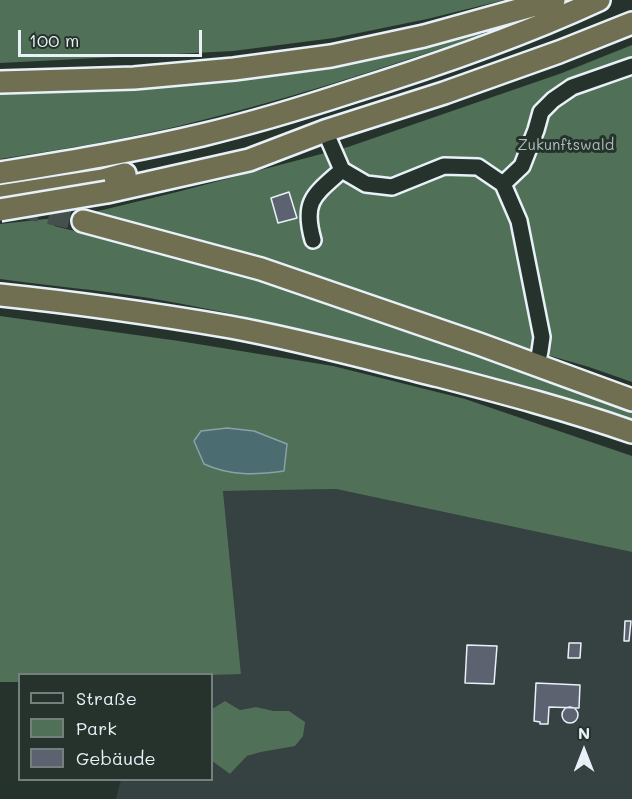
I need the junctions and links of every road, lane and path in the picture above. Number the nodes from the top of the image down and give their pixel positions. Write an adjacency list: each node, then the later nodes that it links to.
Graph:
1 (554, 0): 5 (highway)
2 (599, 0): 8 (highway)
3 (632, 23): 6 (highway)
4 (632, 66): 9 (lane)
5 (0, 82)
6 (325, 131): 7 (lane); 10 (highway)
7 (342, 171): 9 (lane); 14 (lane)
8 (0, 173)
9 (503, 184): 16 (lane)
10 (105, 186): 11 (highway); 12 (highway, bridge)
11 (0, 196)
12 (0, 210)
13 (83, 221): 16 (highway)
14 (313, 240)
15 (0, 295): 18 (highway)
16 (537, 365): 17 (highway)
17 (632, 400)
18 (632, 432)

